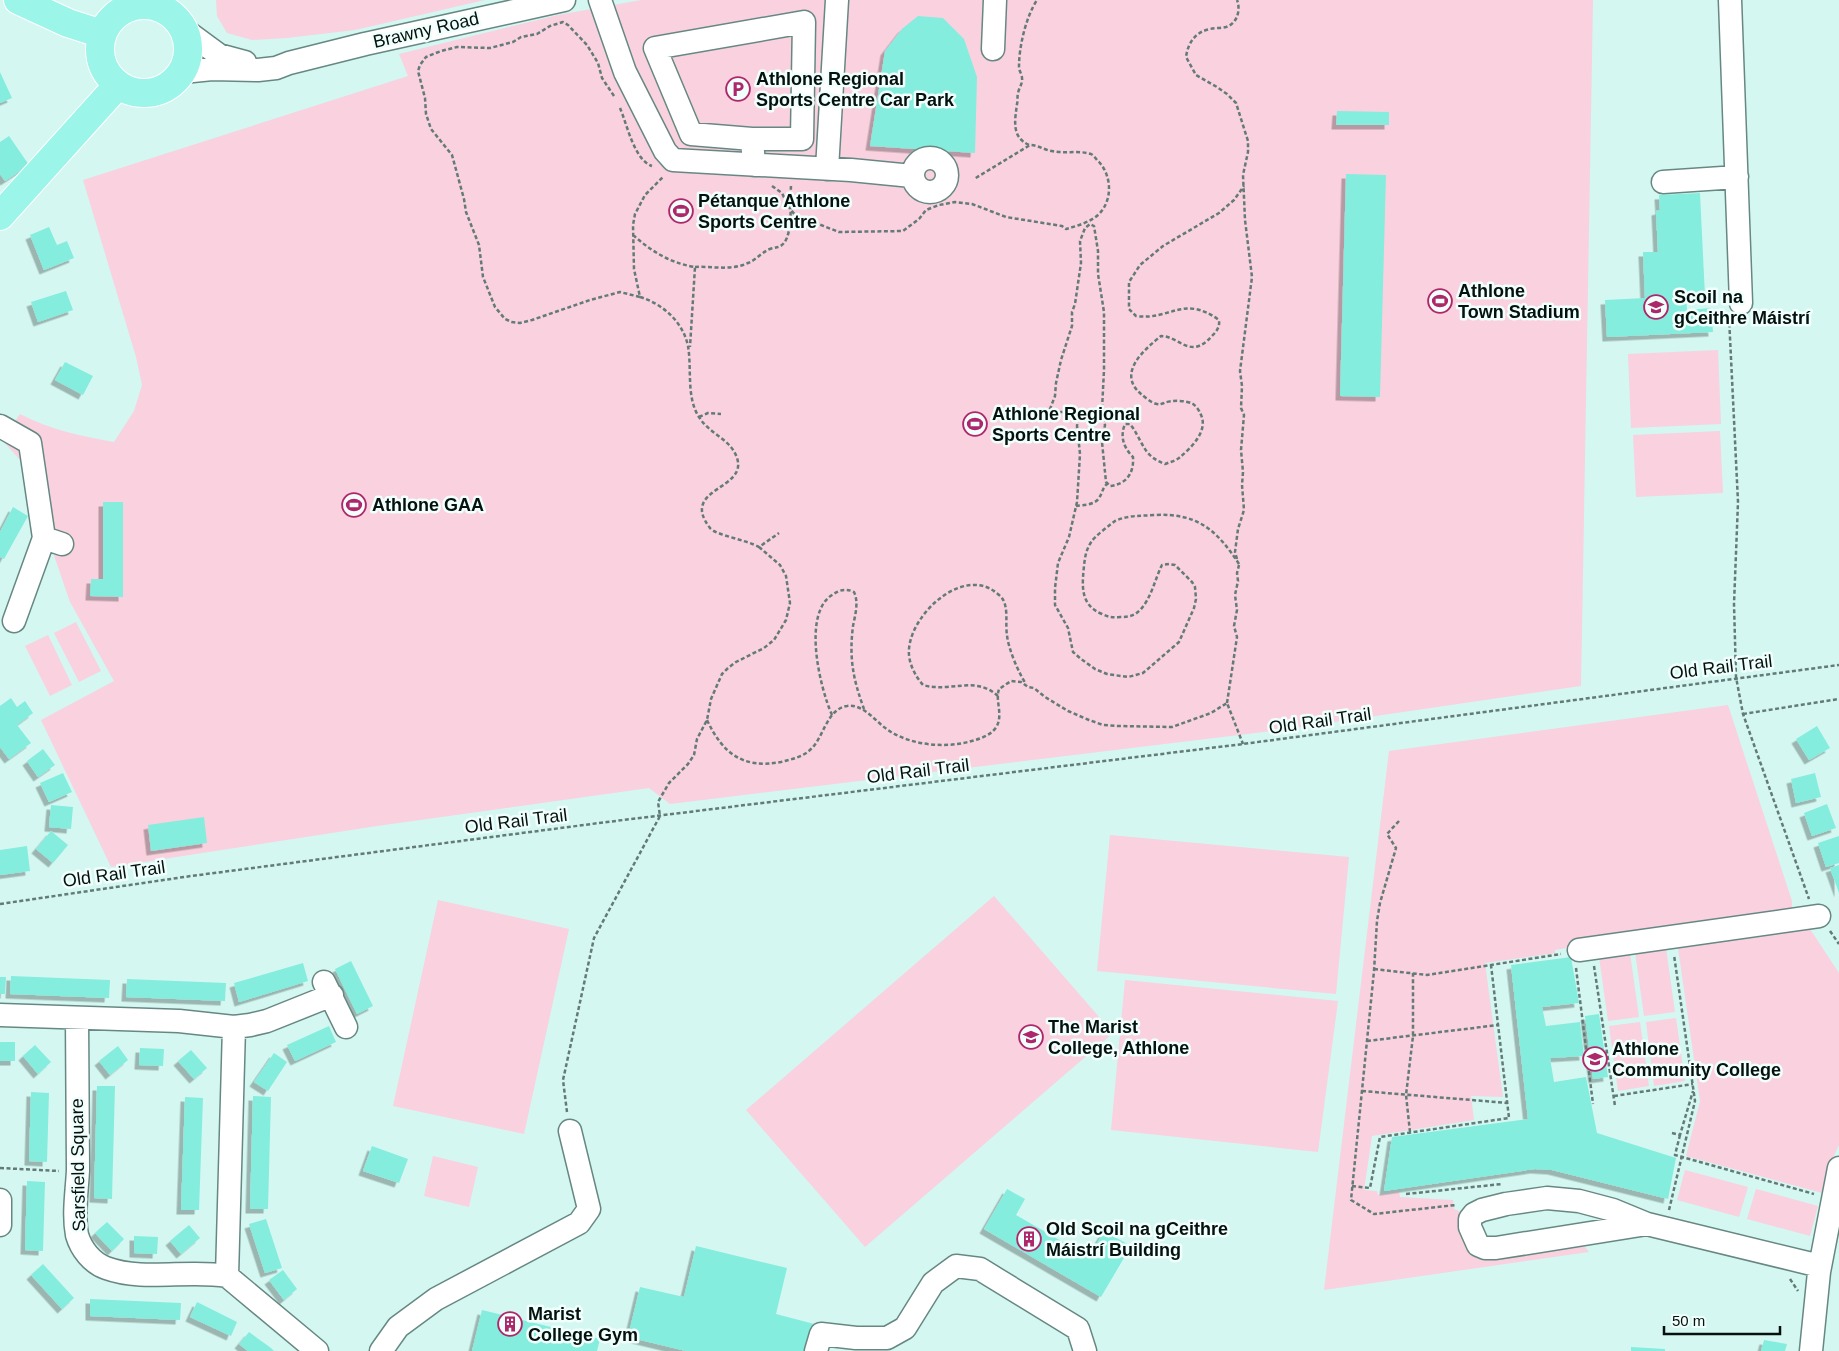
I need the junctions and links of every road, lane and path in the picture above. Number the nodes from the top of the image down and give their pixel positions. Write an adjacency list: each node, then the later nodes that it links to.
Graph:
1 (564, 0): 14 (street, Brawny Road)
2 (600, 0): 21 (street)
3 (836, 0): 18 (street)
4 (995, 0): 13 (street)
5 (1037, 0): 20 (path)
6 (1237, 0): 28 (path)
7 (1730, 0): 26 (street)
8 (34, 3): 12 (main road)
9 (167, 5): 11 (main road); 12 (main road)
10 (550, 26): 32 (path)
11 (185, 30): 14 (street, Brawny Road); 15 (main road)
12 (102, 34): 16 (main road)
13 (993, 49)
14 (289, 63): 15 (street, Brawny Road)
15 (183, 72): 16 (main road)
16 (118, 85): 29 (main road)
17 (803, 86): 18 (street); 19 (street); 19 (street)
18 (831, 89): 23 (street)
19 (752, 139): 21 (street)
20 (1030, 145)
21 (754, 165): 22 (street)
22 (791, 167): 23 (street); 31 (path)
23 (826, 169): 25 (street)
24 (664, 175): 30 (path)
25 (912, 176)
26 (1737, 177): 27 (street); 33 (street)
27 (1663, 182)
28 (1244, 186): 38 (path); 42 (path)
29 (0, 216)
30 (633, 235): 31 (path); 32 (path)
31 (695, 267): 34 (path)
32 (640, 297): 34 (path)
33 (1740, 303): 45 (path)
34 (690, 354): 36 (path)
35 (721, 414): 36 (path)
36 (699, 417): 41 (path)
37 (0, 426): 43 (street)
38 (1108, 483): 39 (path); 39 (path)
39 (1076, 506): 42 (path)
40 (778, 533): 41 (path)
41 (759, 547): 53 (path)
42 (1239, 564): 49 (path)
43 (14, 621)
44 (1839, 665): 45 (path, Old Rail Trail)
45 (1736, 677): 51 (path); 54 (path, Old Rail Trail)
46 (1028, 687): 47 (path); 47 (path); 49 (path)
47 (998, 696): 50 (path)
48 (1839, 699): 51 (path)
49 (1227, 704): 54 (path)
50 (865, 710): 52 (path); 52 (path)
51 (1743, 714): 58 (path)
52 (832, 715): 53 (path)
53 (707, 720): 55 (path)
54 (1243, 744): 55 (path, Old Rail Trail)
55 (660, 816): 57 (path, Old Rail Trail); 80 (path)
56 (1399, 821): 63 (path)
57 (0, 904)
58 (1819, 916): 59 (street); 60 (path)
59 (1672, 936): 61 (street); 72 (path)
60 (1839, 944)
61 (1582, 950): 62 (path); 76 (path); 78 (path)
62 (1491, 965): 64 (path); 67 (path)
63 (1374, 969): 64 (path); 71 (path)
64 (1412, 973): 70 (path)
65 (0, 1015): 66 (street)
66 (77, 1018): 68 (street); 87 (street, Sarsfield Square)
67 (1498, 1025): 70 (path); 77 (path)
68 (234, 1027): 69 (street); 97 (street)
69 (346, 1027)
70 (1413, 1036): 71 (path); 75 (path)
71 (1367, 1041): 74 (path)
72 (1693, 1084): 73 (path); 76 (path)
73 (1693, 1090): 83 (path); 84 (path)
74 (1362, 1091): 75 (path); 88 (path)
75 (1406, 1094): 77 (path); 81 (path)
76 (1614, 1096): 79 (path)
77 (1508, 1103): 81 (path)
78 (1594, 1104)
79 (1615, 1106)
80 (570, 1131): 100 (street)
81 (1410, 1132): 88 (path)
82 (1672, 1133): 83 (path)
83 (1680, 1135): 84 (path)
84 (1682, 1158): 89 (path); 92 (path)
85 (0, 1168): 87 (path)
86 (1839, 1168): 95 (street)
87 (78, 1172): 97 (street, Sarsfield Square)
88 (1352, 1186): 91 (path)
89 (1820, 1196)
90 (0, 1200): 94 (street)
91 (1458, 1205)
92 (1669, 1211)
93 (1647, 1224): 93 (street); 95 (street)
94 (0, 1225)
95 (1820, 1266): 103 (street)
96 (1785, 1274): 98 (path)
97 (227, 1276): 99 (street)
98 (1800, 1294)
99 (316, 1351)
100 (381, 1351)
101 (816, 1351): 102 (street)
102 (1084, 1351)
103 (1811, 1351)

